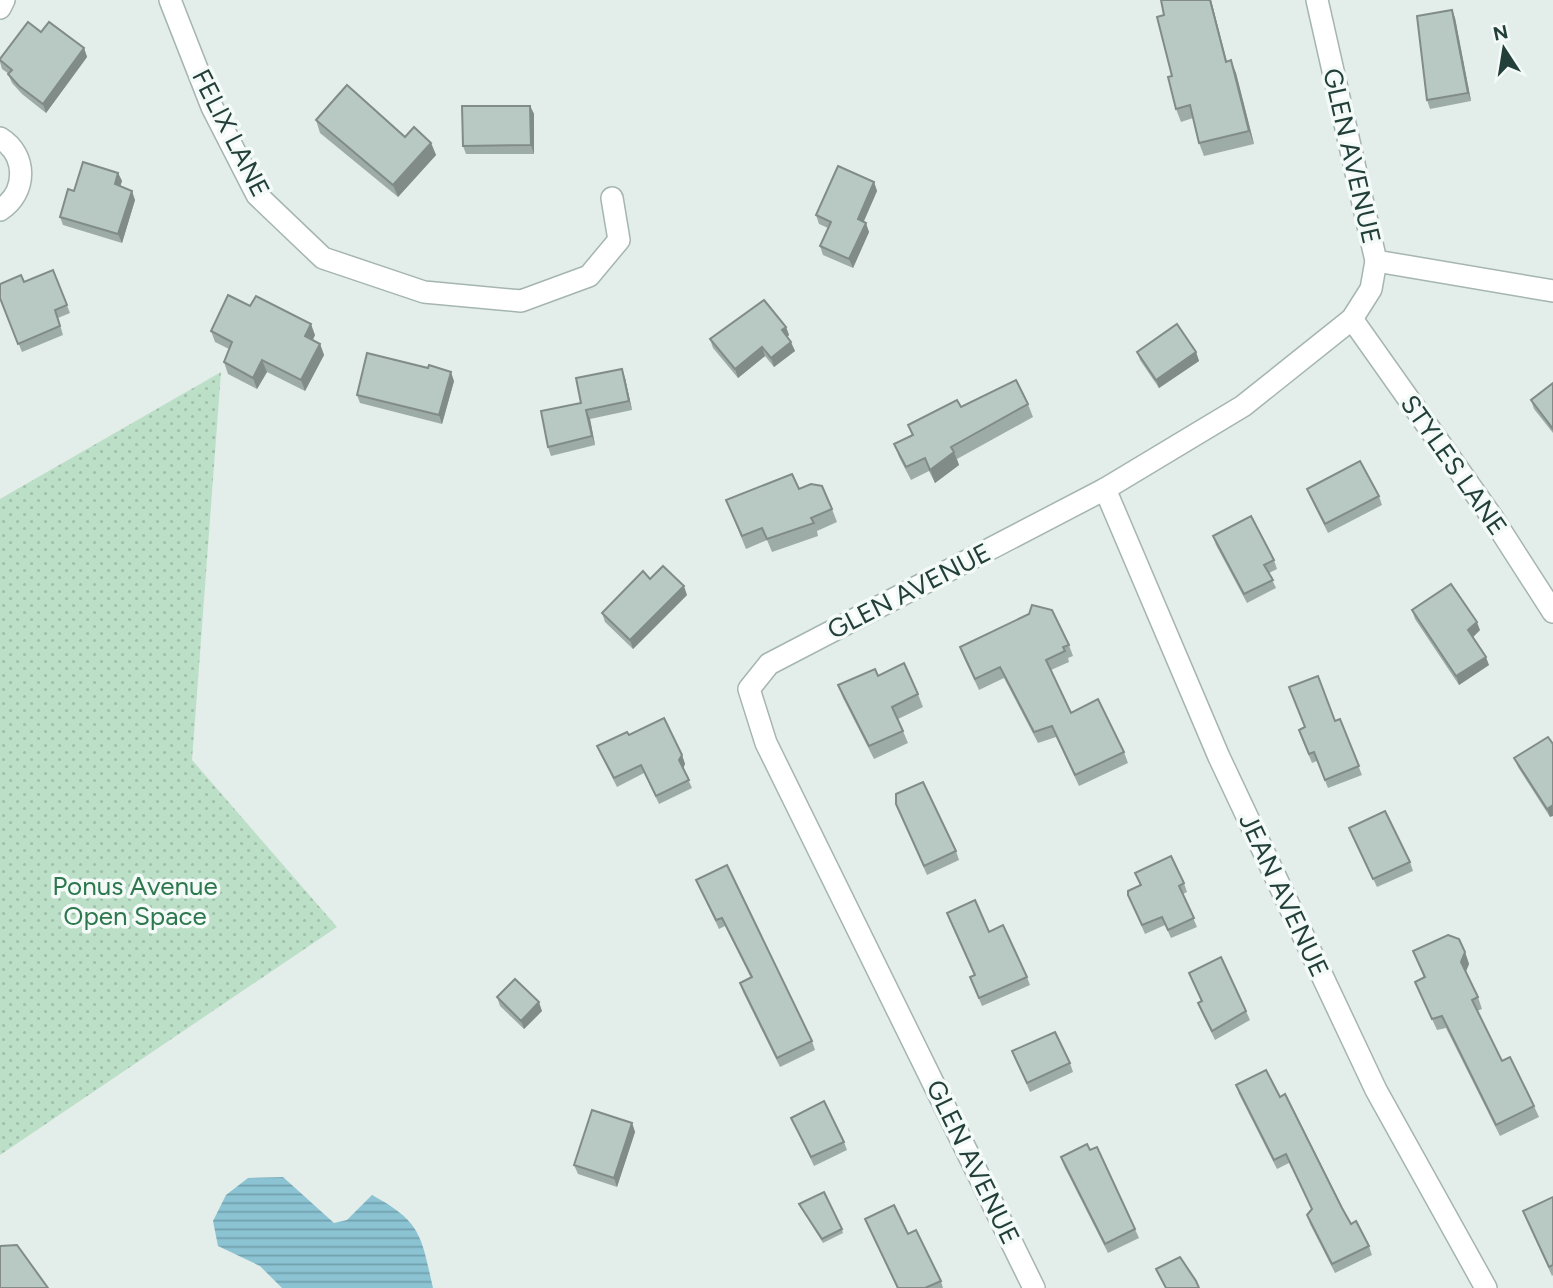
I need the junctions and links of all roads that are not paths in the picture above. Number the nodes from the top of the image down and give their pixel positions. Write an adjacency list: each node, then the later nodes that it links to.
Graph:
1 (4, 0): 4 (street)
2 (170, 0): 6 (street, FELIX LANE)
3 (1317, 0): 8 (street, GLEN AVENUE)
4 (0, 8)
5 (0, 138): 7 (street)
6 (612, 198)
7 (0, 210)
8 (1376, 261): 9 (street); 10 (street, GLEN AVENUE)
9 (1553, 291)
10 (1352, 319): 11 (street, GLEN AVENUE); 12 (street, STYLES LANE)
11 (1105, 489): 13 (street, GLEN AVENUE); 14 (street, JEAN AVENUE)
12 (1553, 612)
13 (1034, 1288)
14 (1486, 1288)

